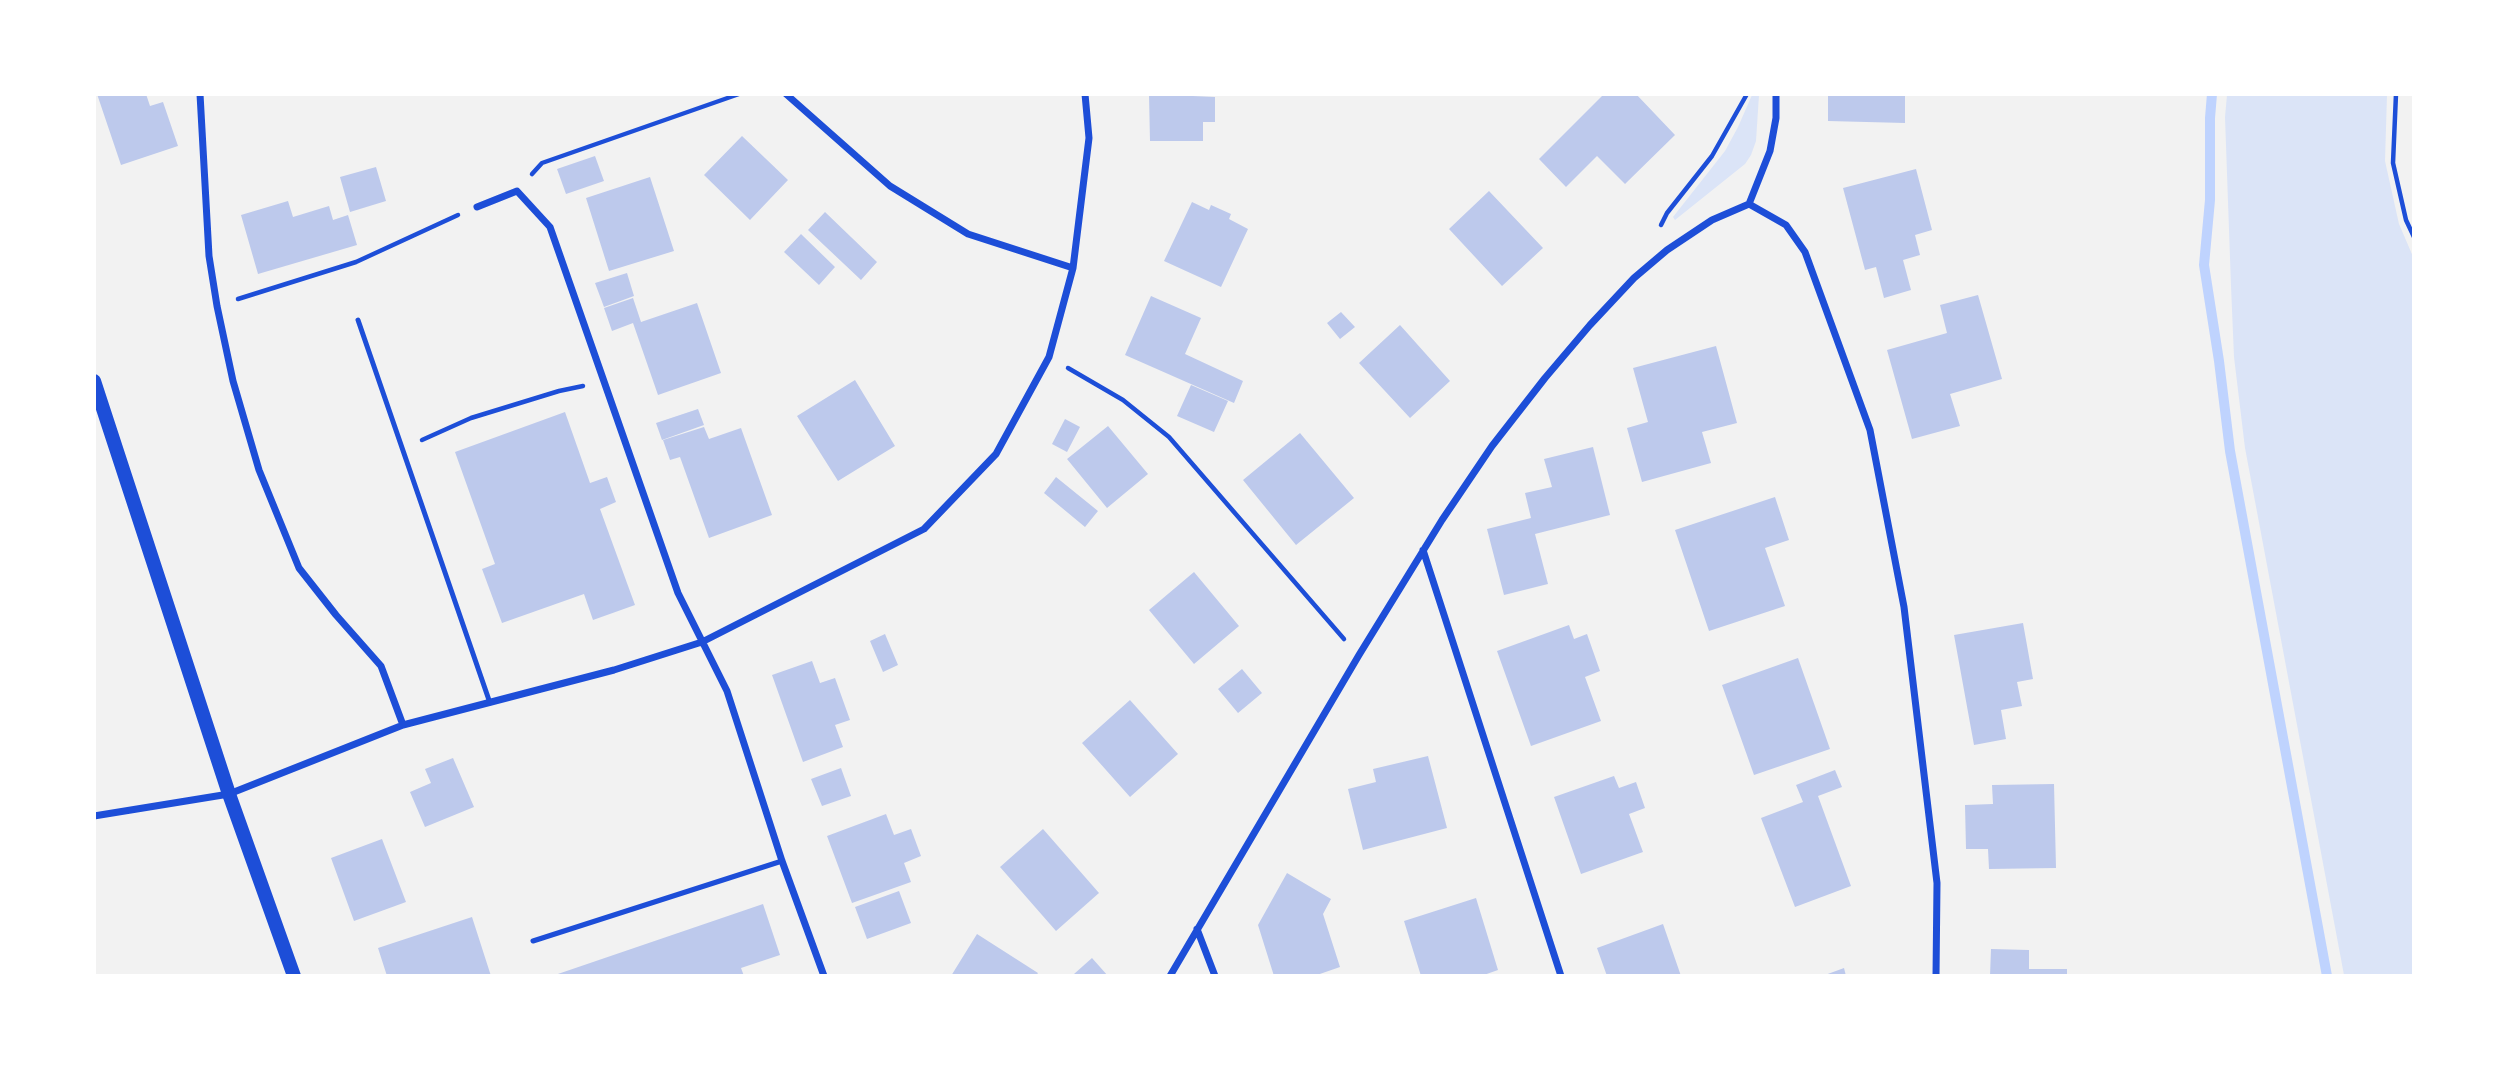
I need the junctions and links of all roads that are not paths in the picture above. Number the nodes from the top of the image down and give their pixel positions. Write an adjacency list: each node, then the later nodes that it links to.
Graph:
1 (200, 94): 13 (street)
2 (786, 94): 7 (street)
3 (1085, 94): 7 (street)
4 (1776, 94): 5 (street)
5 (1749, 204): 10 (street); 24 (street)
6 (477, 207): 11 (street)
7 (1073, 268): 11 (street)
8 (358, 320): 12 (lane)
9 (94, 381): 14 (main road)
10 (1423, 550): 17 (street); 23 (street)
11 (702, 642): 12 (street); 16 (street)
12 (490, 703): 13 (street)
13 (402, 725): 14 (street)
14 (229, 794): 15 (street); 19 (main road)
15 (94, 816)
16 (782, 861): 18 (lane); 20 (street)
17 (1197, 929): 21 (street); 22 (street)
18 (533, 941)
19 (294, 975)
20 (824, 975)
21 (1170, 975)
22 (1215, 975)
23 (1561, 975)
24 (1936, 975)

